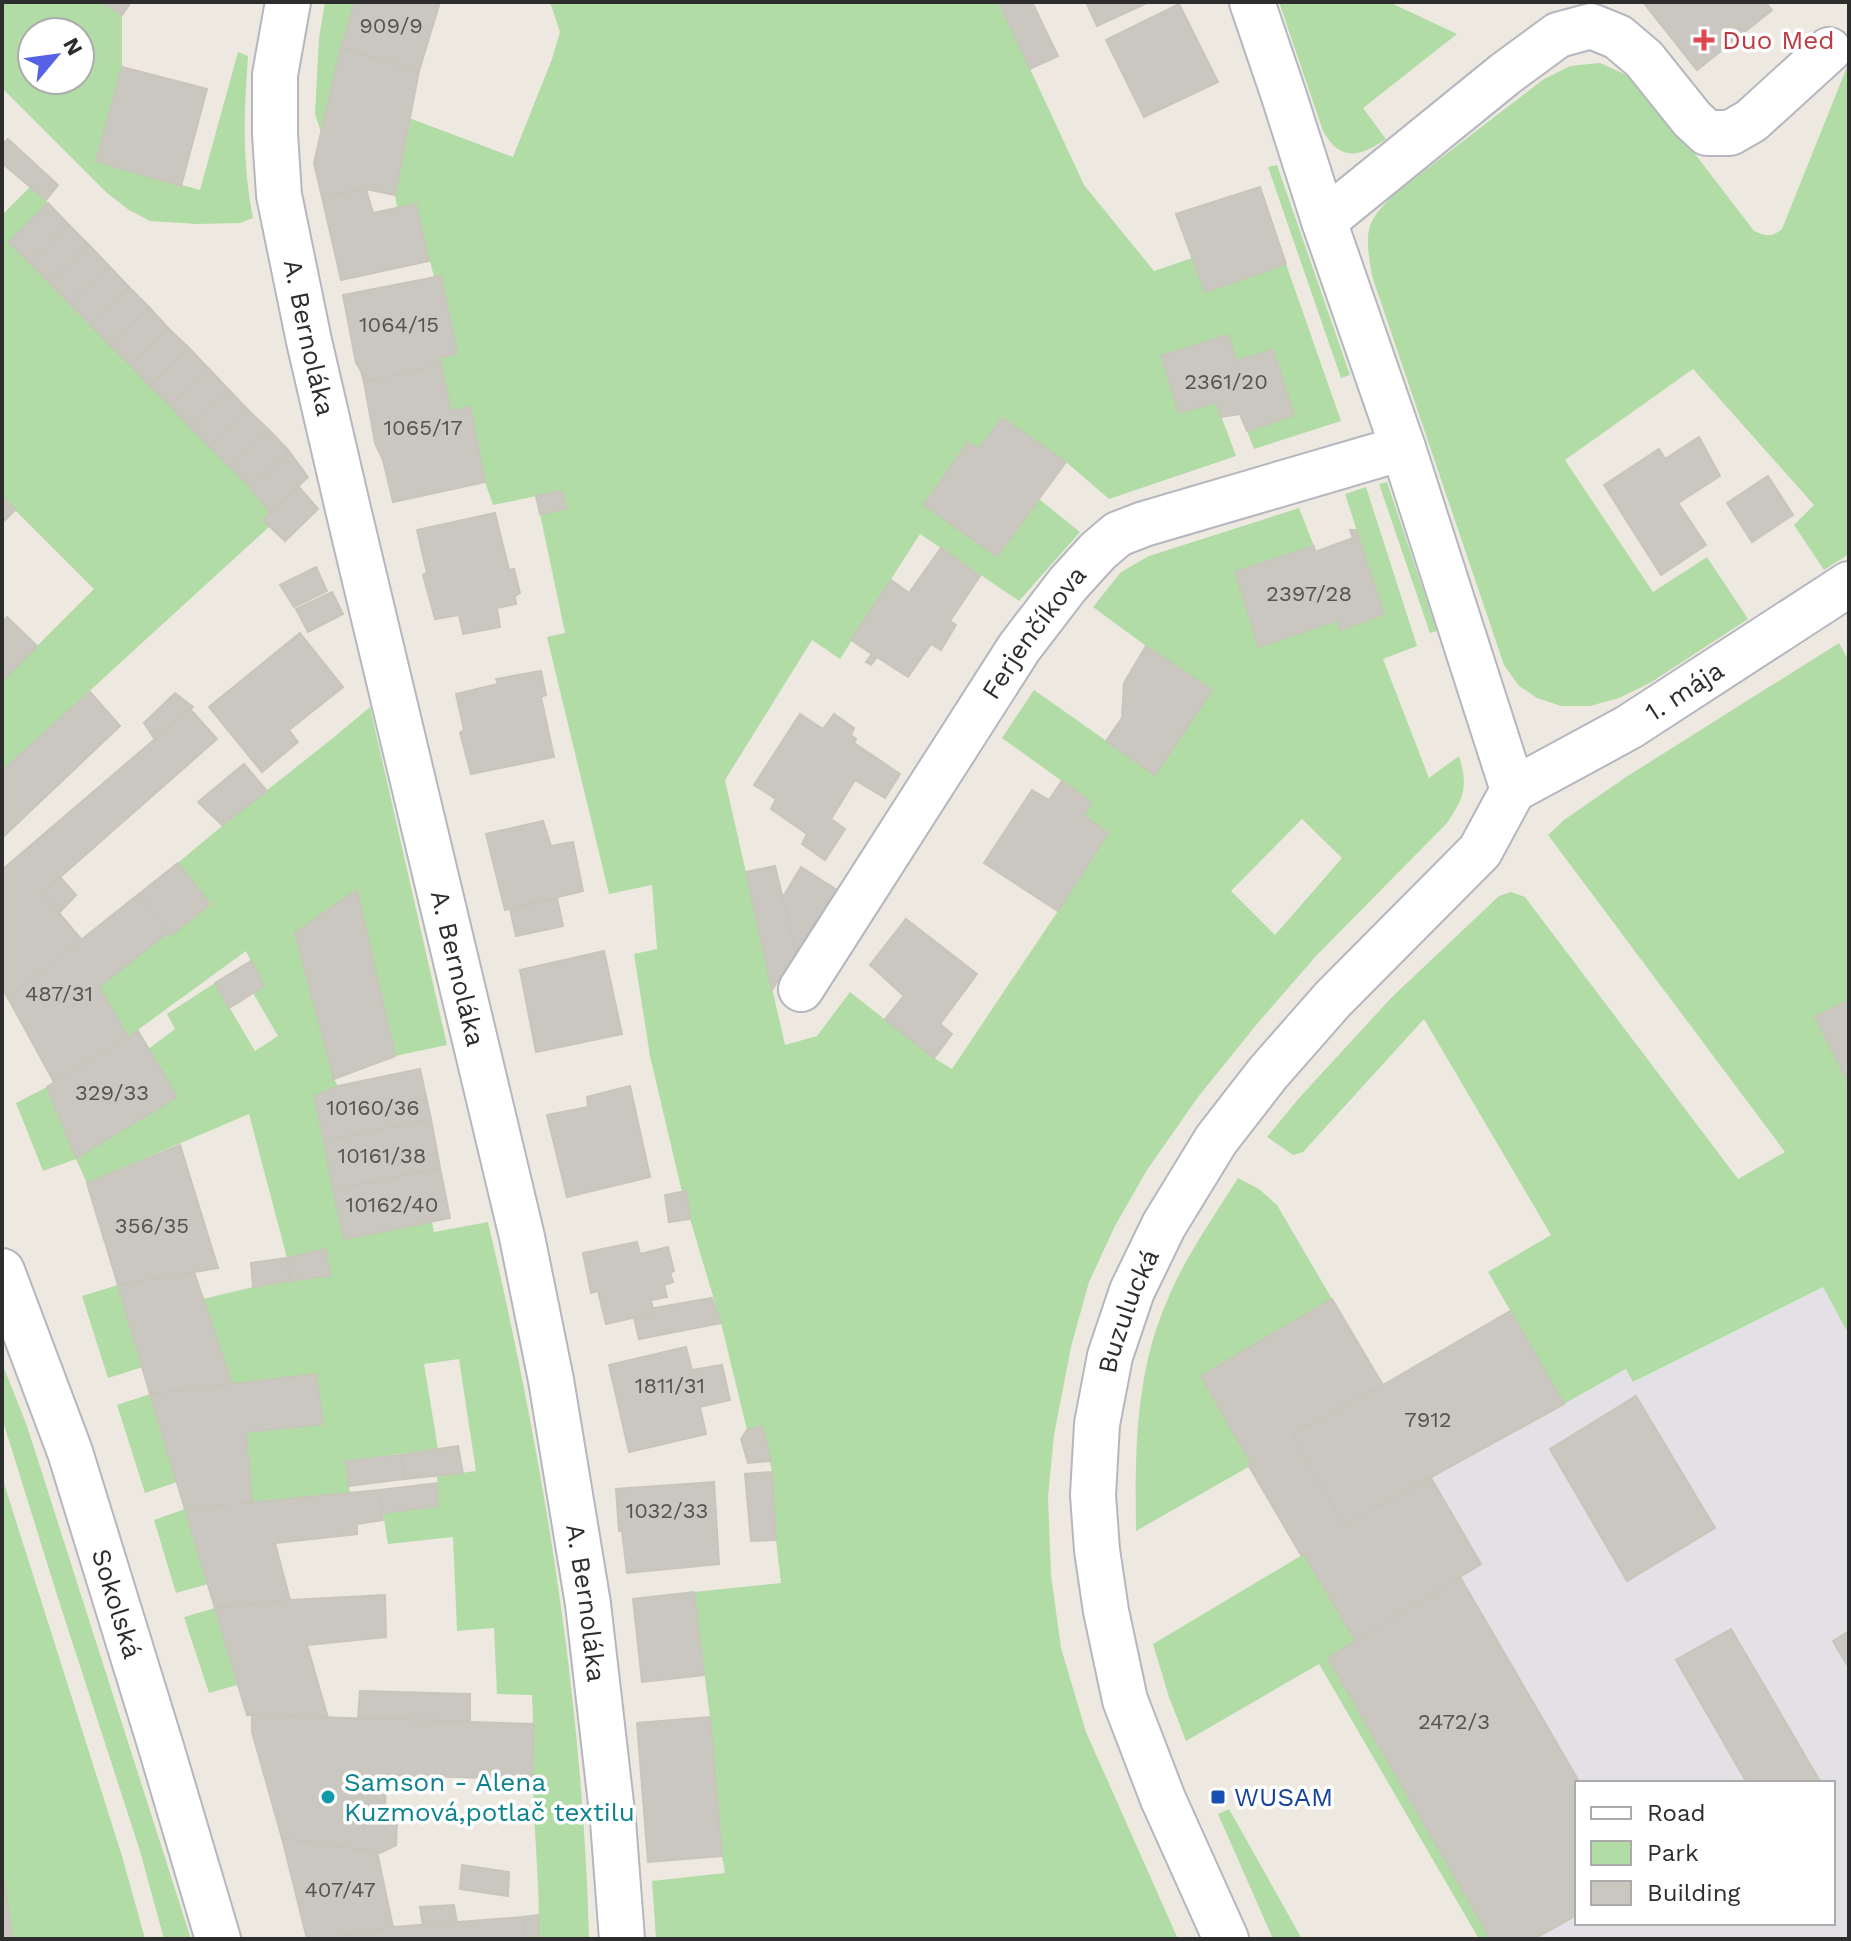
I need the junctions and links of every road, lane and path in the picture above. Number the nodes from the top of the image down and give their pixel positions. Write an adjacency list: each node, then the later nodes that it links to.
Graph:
1 (288, 2): 11 (street, A. Bernoláka)
2 (1252, 2): 4 (street)
3 (1829, 50): 4 (street)
4 (1324, 221): 5 (street)
5 (1403, 448): 7 (street); 8 (street, Ferjenčíkova)
6 (1849, 584): 7 (street, 1. mája)
7 (1513, 790): 12 (street, Buzulucká)
8 (801, 989)
9 (2, 1271): 10 (street, Sokolská)
10 (218, 1939)
11 (622, 1939)
12 (1226, 1939)

